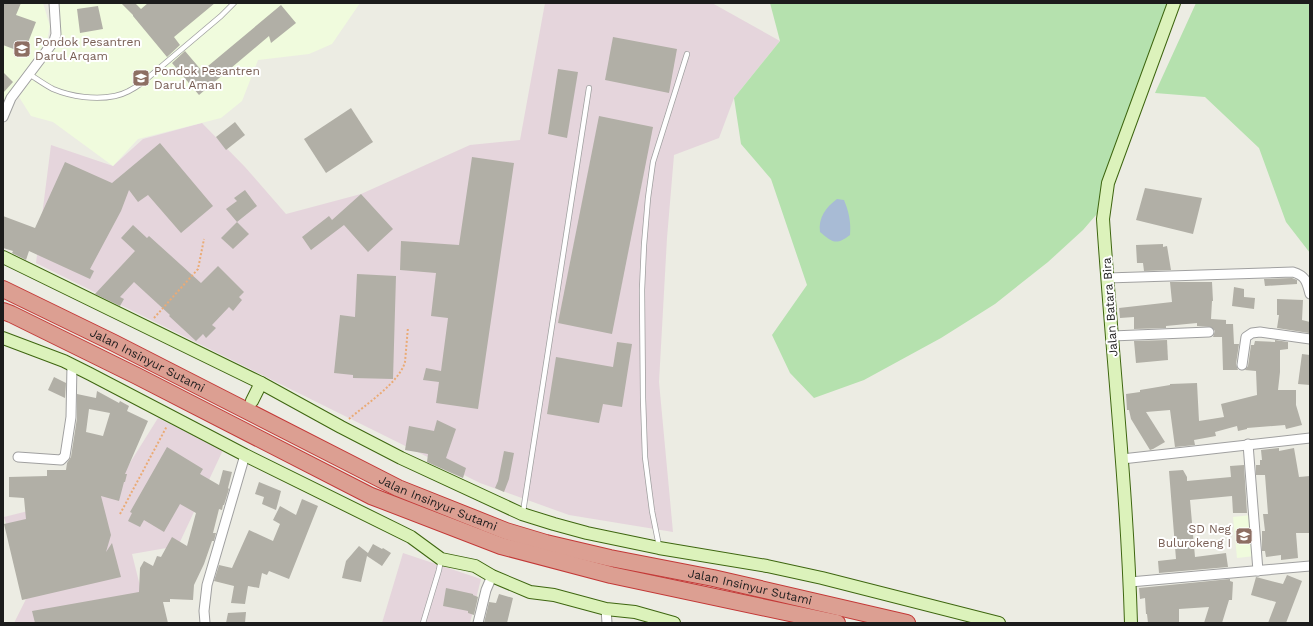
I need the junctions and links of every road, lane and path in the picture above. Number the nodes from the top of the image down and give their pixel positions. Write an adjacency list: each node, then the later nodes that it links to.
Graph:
1 (54, 3): 5 (street)
2 (234, 3): 5 (lane)
3 (1174, 3): 10 (street, Jalan Batara Bira)
4 (687, 54): 35 (lane)
5 (29, 74): 7 (street)
6 (589, 88): 34 (lane)
7 (3, 117)
8 (204, 239): 14 (path)
9 (3, 257): 14 (street)
10 (1107, 278): 12 (street); 17 (street, Jalan Batara Bira)
11 (3, 289): 48 (highway, Jalan Insinyur Sutami)
12 (1310, 294)
13 (3, 311): 47 (highway, Jalan Insinyur Sutami)
14 (146, 326): 22 (street)
15 (408, 327): 25 (path)
16 (1209, 332): 17 (street)
17 (1112, 336): 32 (street, Jalan Batara Bira)
18 (3, 338): 20 (street)
19 (1310, 339): 21 (street)
20 (72, 365): 24 (street); 31 (street)
21 (1242, 365)
22 (262, 383): 23 (street); 25 (street)
23 (252, 401)
24 (172, 416): 29 (street); 33 (path)
25 (341, 427): 34 (street)
26 (235, 434): 29 (street)
27 (1310, 438): 28 (street)
28 (1248, 444): 32 (street); 38 (street)
29 (229, 446): 30 (street)
30 (245, 455): 36 (street); 42 (street)
31 (18, 457)
32 (1122, 459): 40 (street, Jalan Batara Bira)
33 (120, 514)
34 (522, 514): 35 (street)
35 (659, 548): 49 (street)
36 (440, 559): 39 (street); 43 (lane)
37 (1310, 566): 38 (street)
38 (1258, 571): 40 (street)
39 (492, 576): 41 (street); 44 (street)
40 (1130, 582): 50 (street, Jalan Batara Bira)
41 (606, 609): 45 (street); 46 (street)
42 (205, 623)
43 (423, 623)
44 (478, 623)
45 (607, 623)
46 (674, 623)
47 (838, 623)
48 (906, 623)
49 (999, 623)
50 (1131, 623)

